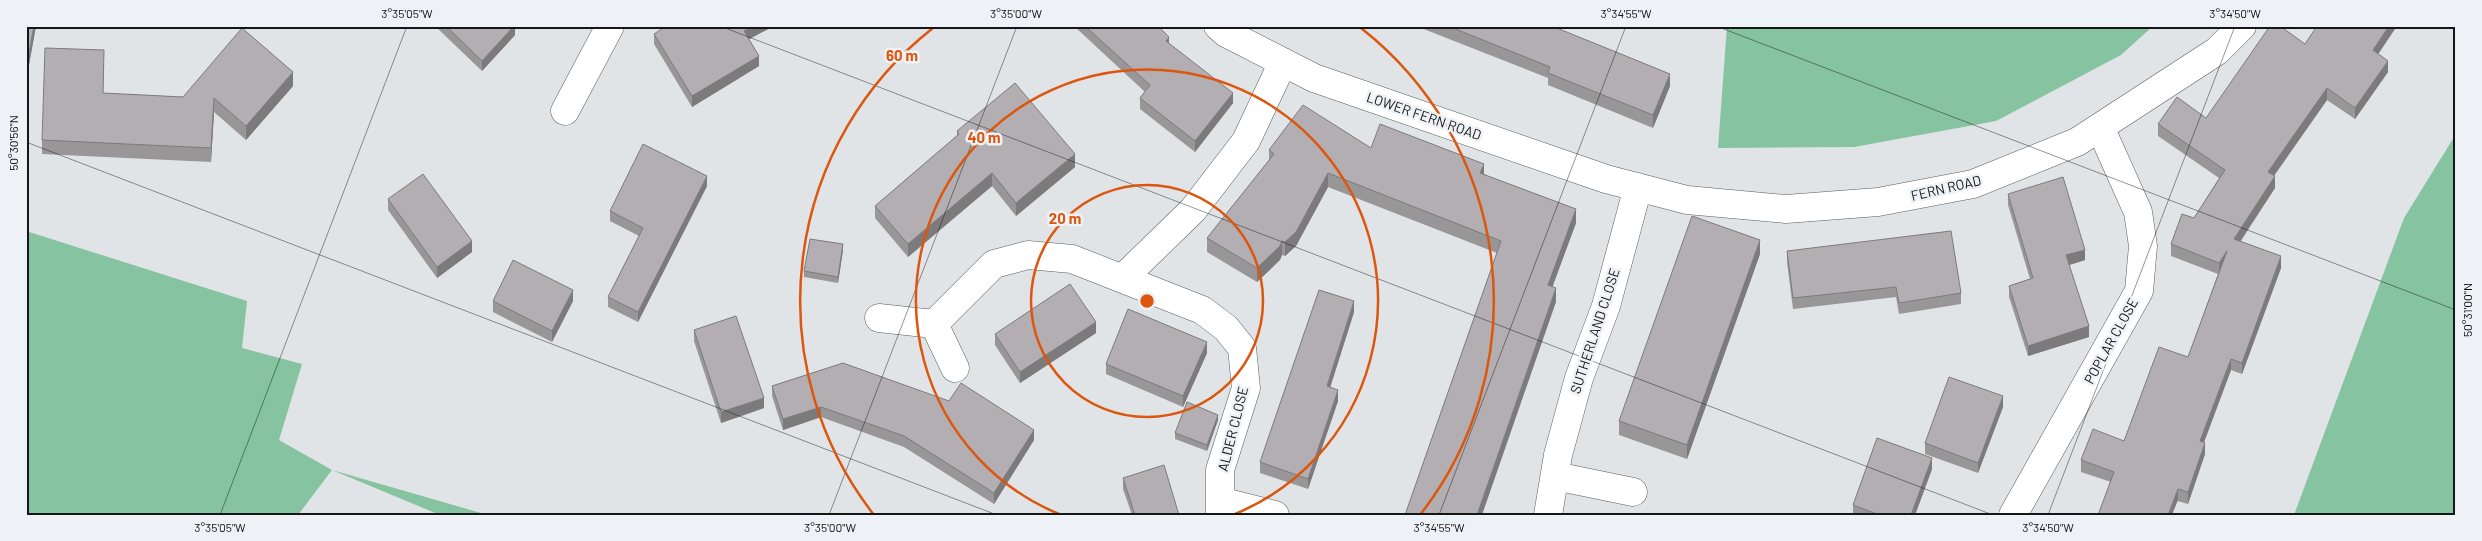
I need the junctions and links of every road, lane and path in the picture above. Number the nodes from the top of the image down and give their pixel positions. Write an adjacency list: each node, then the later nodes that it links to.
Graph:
1 (610, 26): 5 (street)
2 (1218, 26): 4 (street, LOWER FERN ROAD)
3 (2242, 26): 6 (street, FERN ROAD)
4 (1283, 62): 7 (street, LOWER FERN ROAD); 8 (street)
5 (565, 111)
6 (2100, 127): 7 (street, FERN ROAD); 17 (street, POPLAR CLOSE)
7 (1638, 187): 12 (street, SUTHERLAND CLOSE)
8 (1123, 278): 10 (street, ALDER CLOSE); 14 (street, ALDER CLOSE)
9 (879, 318): 10 (street)
10 (934, 324): 11 (street)
11 (955, 368)
12 (1555, 476): 13 (street); 16 (street, SUTHERLAND CLOSE)
13 (1633, 492)
14 (1220, 508): 15 (street, ALDER CLOSE)
15 (1275, 515)
16 (1548, 515)
17 (2013, 515)

